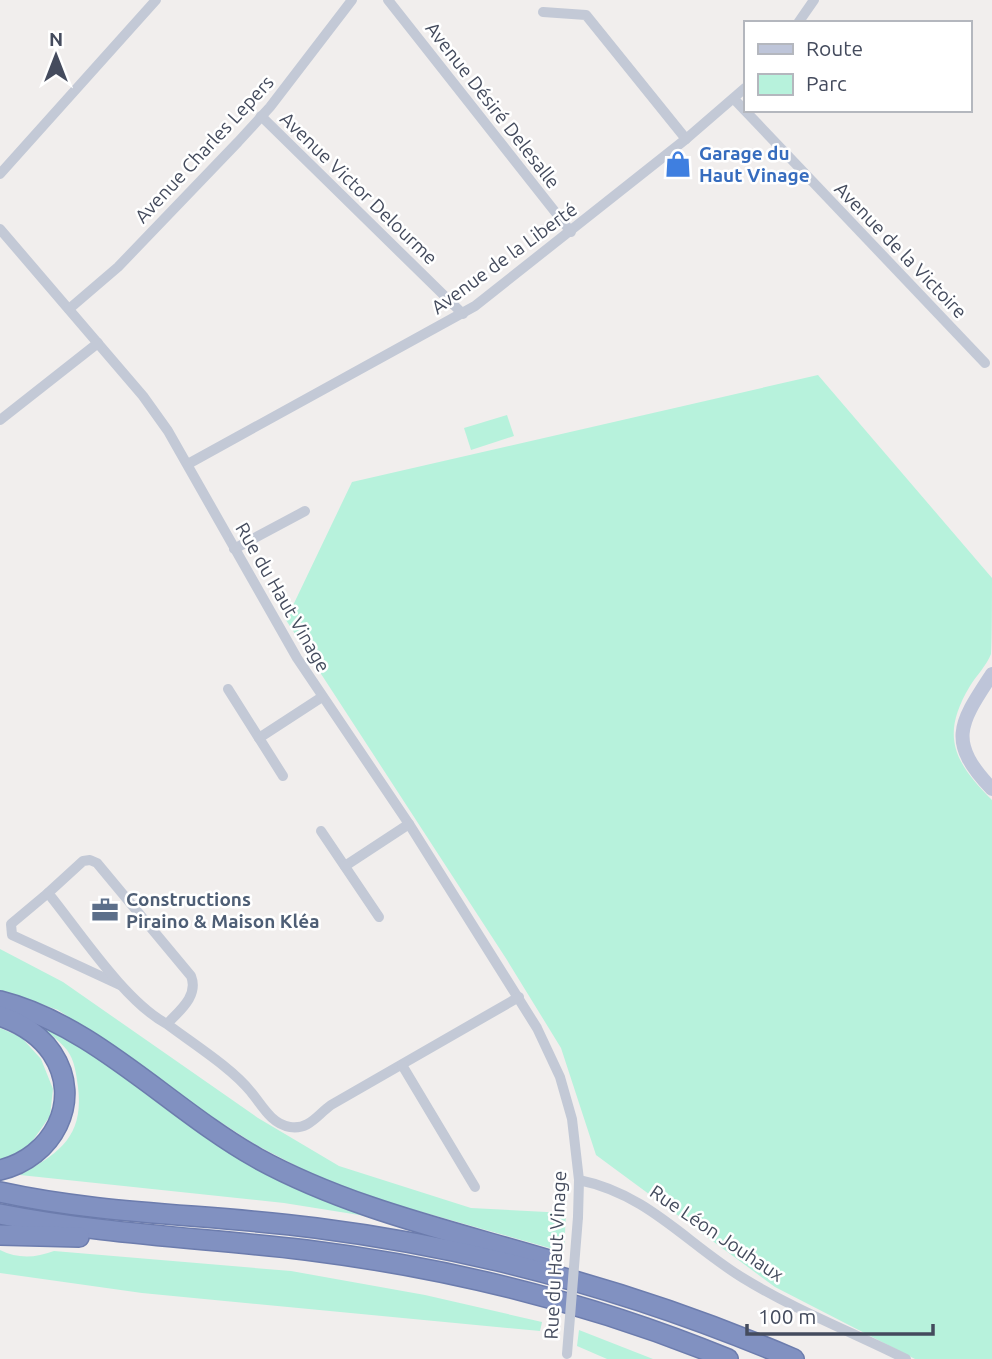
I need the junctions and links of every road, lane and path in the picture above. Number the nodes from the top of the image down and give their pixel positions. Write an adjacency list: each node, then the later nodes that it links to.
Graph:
1 (156, 0): 13 (street)
2 (352, 0): 11 (street, Avenue Charles Lepers)
3 (388, 0): 15 (street, Avenue Désiré Delesalle)
4 (814, 0): 6 (street)
5 (543, 12): 12 (street)
6 (799, 21)
7 (744, 89): 8 (street, Avenue de la Liberté)
8 (734, 99): 9 (street, Avenue de la Victoire); 12 (street, Avenue de la Liberté)
9 (744, 110)
10 (746, 112): 19 (street, Avenue de la Victoire)
11 (261, 117): 16 (street, Avenue Charles Lepers); 17 (street, Avenue Victor Delourme)
12 (686, 139): 15 (street, Avenue de la Liberté)
13 (0, 174)
14 (0, 229): 16 (street, Rue du Haut Vinage)
15 (571, 232): 17 (street, Avenue de la Liberté)
16 (69, 309): 18 (street, Rue du Haut Vinage)
17 (463, 314): 21 (street, Avenue de la Liberté)
18 (98, 342): 20 (street); 21 (street, Rue du Haut Vinage)
19 (985, 363)
20 (0, 421)
21 (188, 464): 23 (street, Rue du Haut Vinage)
22 (305, 511): 23 (street)
23 (234, 549): 26 (street, Rue du Haut Vinage)
24 (992, 674): 29 (street)
25 (228, 689): 27 (street)
26 (322, 697): 27 (street); 30 (street, Rue du Haut Vinage)
27 (258, 738): 28 (street)
28 (283, 776)
29 (992, 789)
30 (409, 824): 32 (street); 36 (street, Rue du Haut Vinage)
31 (321, 831): 32 (street)
32 (345, 866): 34 (street)
33 (48, 893): 35 (street); 35 (street); 39 (street)
34 (379, 917)
35 (122, 986): 39 (street)
36 (519, 997): 40 (street); 42 (street, Rue du Haut Vinage)
37 (0, 1001): 48 (highway)
38 (0, 1016): 41 (highway)
39 (167, 1024): 40 (street)
40 (402, 1065): 43 (street)
41 (0, 1170)
42 (579, 1180): 49 (street, Rue du Haut Vinage, bridge); 52 (street, Rue Léon Jouhaux)
43 (475, 1187)
44 (0, 1192): 48 (highway)
45 (0, 1214): 47 (highway)
46 (0, 1235): 47 (highway)
47 (177, 1237): 50 (highway)
48 (668, 1310): 51 (highway)
49 (566, 1356)
50 (728, 1359)
51 (794, 1359)
52 (906, 1359)

